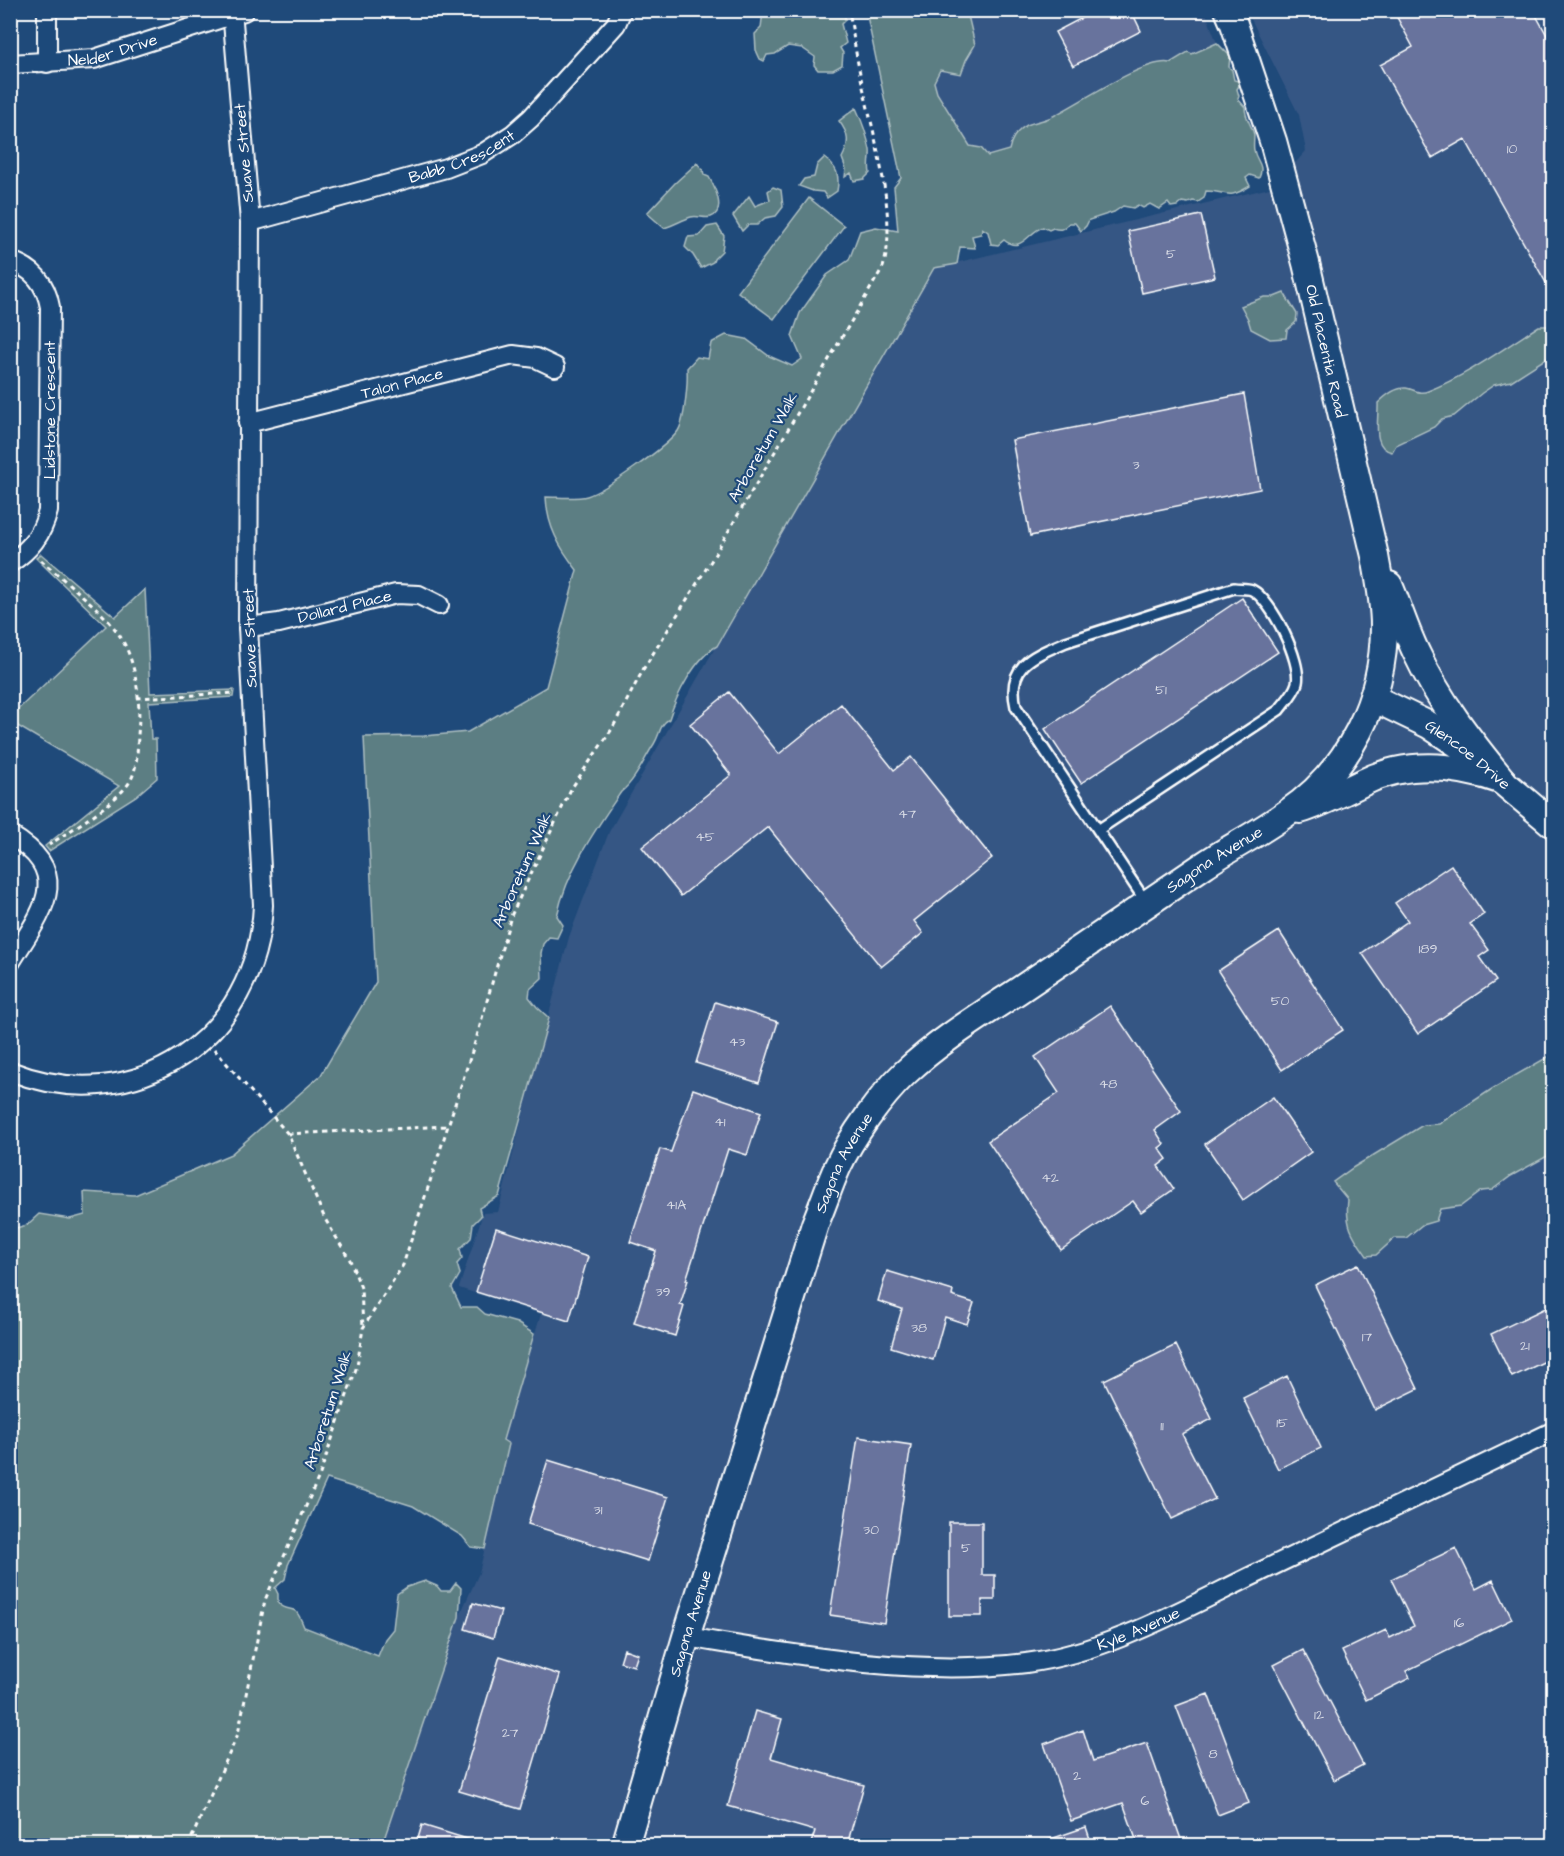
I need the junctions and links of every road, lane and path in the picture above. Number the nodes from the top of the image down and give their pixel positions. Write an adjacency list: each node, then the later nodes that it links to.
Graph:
1 (47, 10): 7 (street)
2 (622, 10): 8 (street, Babb Crescent)
3 (849, 10): 30 (path, Arboretum Walk)
4 (1228, 10): 13 (main road, Old Placentia Road)
5 (236, 12): 7 (street, Nelder Drive); 8 (street, Suave Street)
6 (10, 63): 7 (street, Nelder Drive)
7 (47, 63)
8 (250, 222): 11 (street, Suave Street)
9 (10, 261): 12 (street, Lidstone Crescent)
10 (555, 367): 11 (street, Talon Place)
11 (248, 423): 16 (street, Suave Street)
12 (29, 549): 14 (street, Lidstone Crescent); 18 (path)
13 (1375, 556): 19 (main road, Old Placentia Road); 20 (main road)
14 (10, 563)
15 (439, 606): 16 (street, Dollard Place)
16 (248, 627): 28 (street, Suave Street)
17 (236, 693): 18 (path)
18 (137, 698): 25 (path)
19 (1373, 698): 20 (main road, Glencoe Drive); 21 (main road, Sagona Avenue)
20 (1503, 781): 21 (main road); 22 (main road, Glencoe Drive)
21 (1288, 813): 26 (main road, Sagona Avenue)
22 (1554, 825)
23 (1098, 830): 23 (lane); 26 (lane)
24 (10, 835): 25 (street)
25 (37, 854): 27 (street)
26 (1147, 904): 34 (main road, Sagona Avenue)
27 (10, 963)
28 (205, 1038): 29 (street, Suave Street); 31 (path)
29 (10, 1071)
30 (448, 1125): 31 (path); 32 (path, Arboretum Walk)
31 (288, 1134): 32 (path)
32 (363, 1328): 35 (path, Arboretum Walk)
33 (1554, 1431): 34 (street, Kyle Avenue)
34 (686, 1637): 36 (main road, Sagona Avenue)
35 (188, 1845)
36 (625, 1845)

